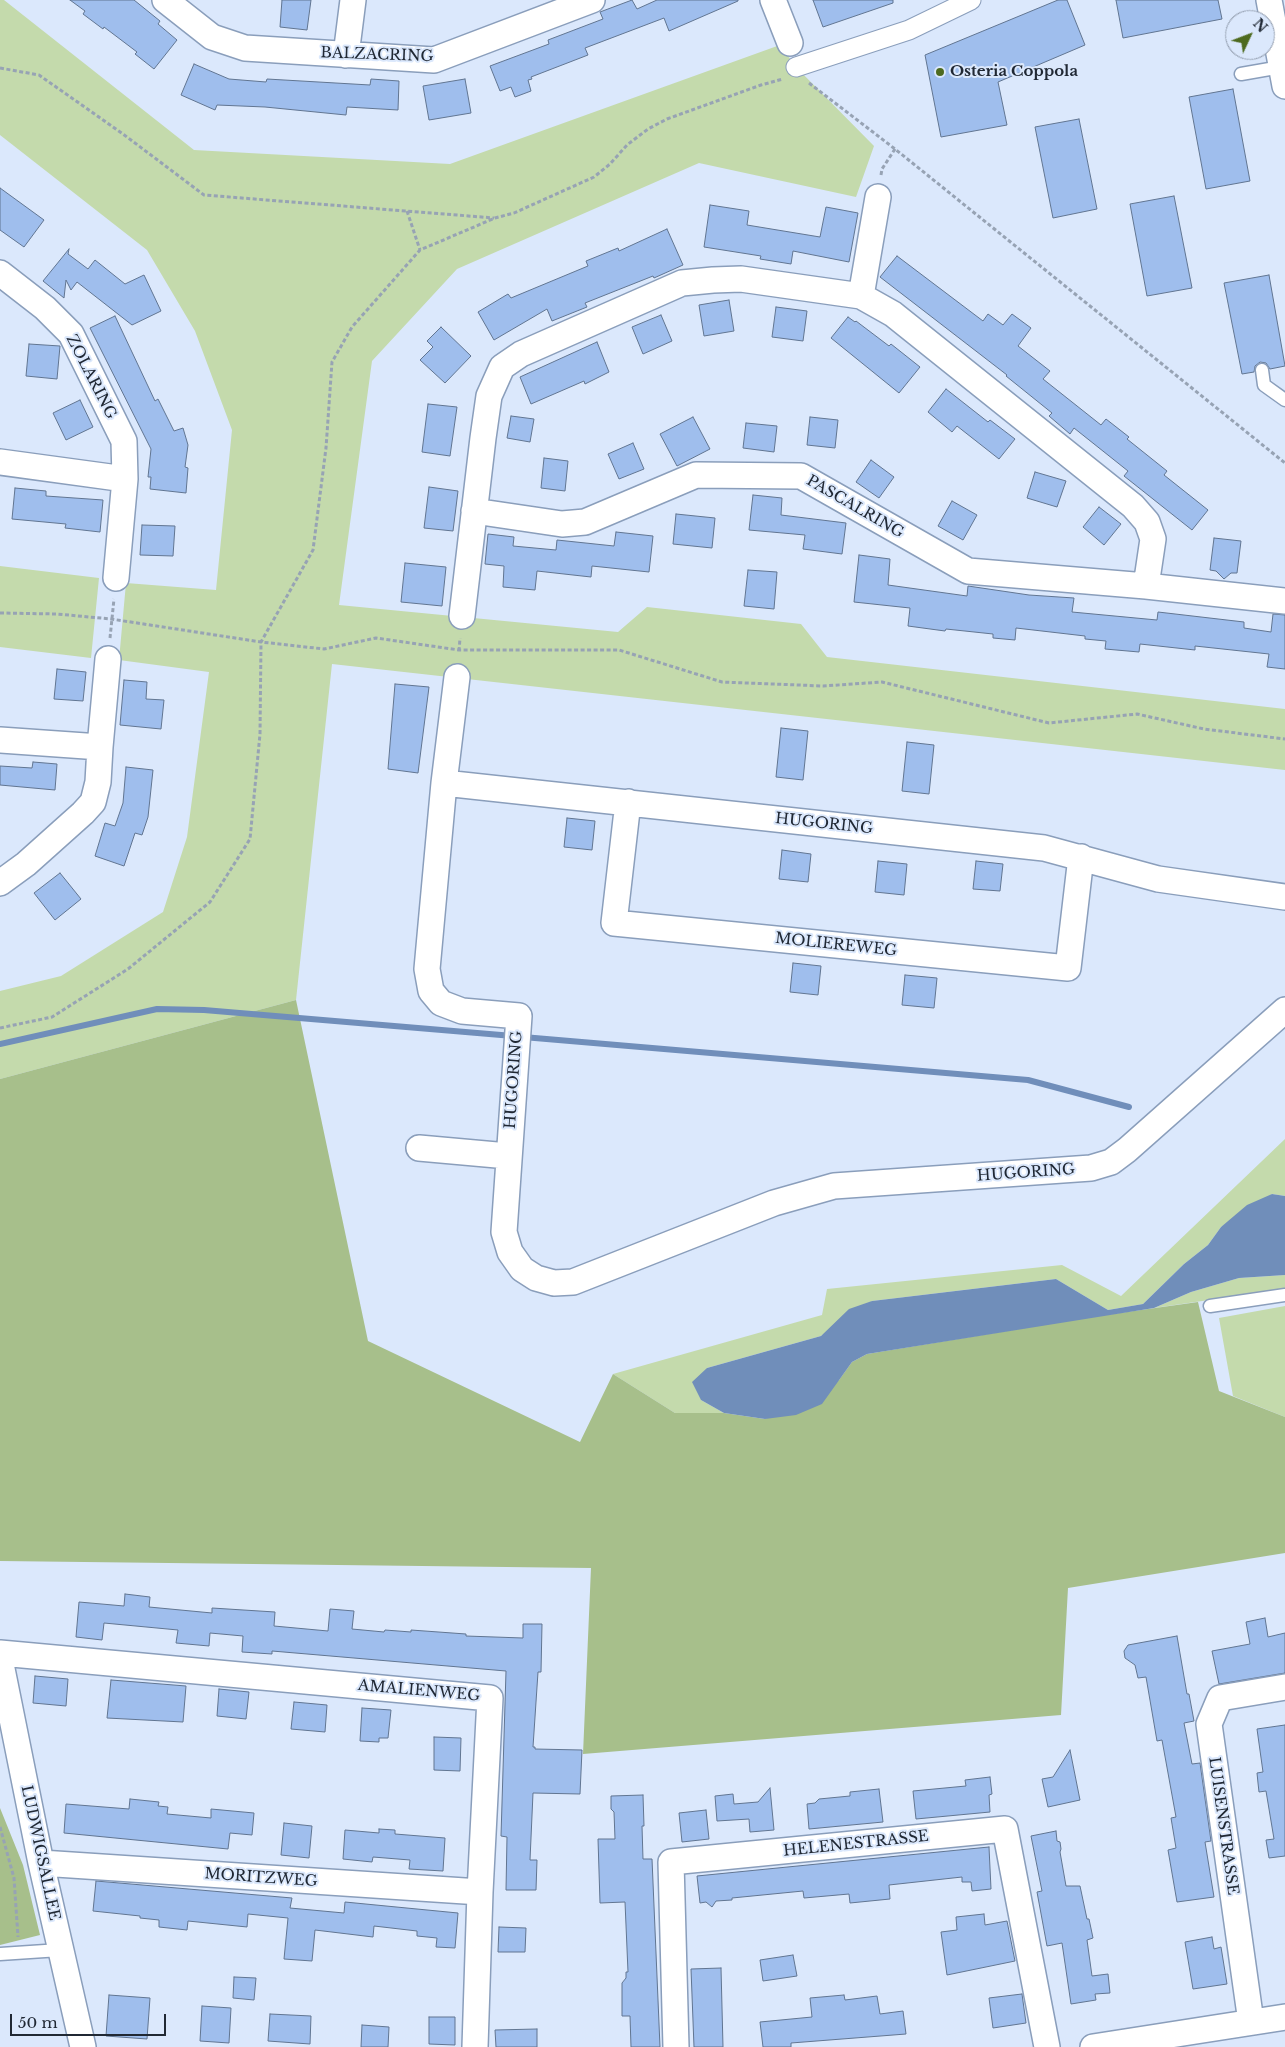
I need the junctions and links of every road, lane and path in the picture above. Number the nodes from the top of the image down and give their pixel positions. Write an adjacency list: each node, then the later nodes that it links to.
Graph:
1 (165, 0): 8 (street, BALZACRING)
2 (353, 0): 8 (street)
3 (592, 0): 8 (street, BALZACRING)
4 (773, 0): 7 (street)
5 (971, 0): 11 (street)
6 (1269, 0): 12 (street)
7 (790, 43)
8 (346, 55)
9 (0, 68): 15 (path)
10 (1241, 74): 12 (lane)
11 (797, 75): 13 (path); 16 (path)
12 (1283, 76)
13 (895, 149): 14 (path); 23 (path)
14 (878, 197): 19 (street)
15 (407, 211): 16 (path); 17 (path)
16 (495, 218): 17 (path)
17 (420, 250): 32 (path)
18 (0, 273): 24 (street, ZOLARING)
19 (861, 296): 25 (street); 27 (street)
20 (1262, 370): 21 (lane)
21 (1285, 400)
22 (0, 462): 24 (street)
23 (1285, 464)
24 (125, 479): 26 (street, ZOLARING)
25 (474, 511): 27 (street, PASCALRING); 30 (street)
26 (116, 578): 31 (path)
27 (1146, 586): 28 (street, PASCALRING)
28 (1285, 601)
29 (0, 613): 31 (path)
30 (462, 616): 33 (path)
31 (111, 619): 32 (path); 34 (path)
32 (261, 642): 33 (path); 45 (path)
33 (459, 650): 35 (path); 36 (path)
34 (108, 659): 38 (street)
35 (457, 677): 39 (street)
36 (1285, 739)
37 (0, 740): 38 (street)
38 (100, 748): 42 (street)
39 (444, 783): 40 (street, HUGORING); 47 (street, HUGORING)
40 (628, 802): 41 (street, HUGORING); 41 (street, MOLIEREWEG)
41 (1081, 857): 43 (street, HUGORING)
42 (0, 883)
43 (1285, 896)
44 (1285, 1010): 47 (street, HUGORING)
45 (0, 1028)
46 (419, 1148): 47 (street)
47 (508, 1156)
48 (1285, 1295): 49 (lane)
49 (1210, 1306)
50 (0, 1653): 55 (street, AMALIENWEG)
51 (0, 1659): 54 (street, LUDWIGSALLEE)
52 (1285, 1687): 60 (street, LUISENSTRASSE)
53 (0, 1827): 57 (path)
54 (41, 1863): 55 (street, MORITZWEG); 56 (street, LUDWIGSALLEE)
55 (480, 1892): 62 (street, AMALIENWEG)
56 (60, 1950): 57 (lane); 61 (street, LUDWIGSALLEE)
57 (19, 1952): 58 (lane)
58 (0, 1954)
59 (1285, 2017): 60 (street)
60 (1251, 2022): 65 (street)
61 (83, 2047)
62 (475, 2047)
63 (676, 2047): 64 (street, HELENESTRASSE)
64 (1048, 2047)
65 (1093, 2047)

